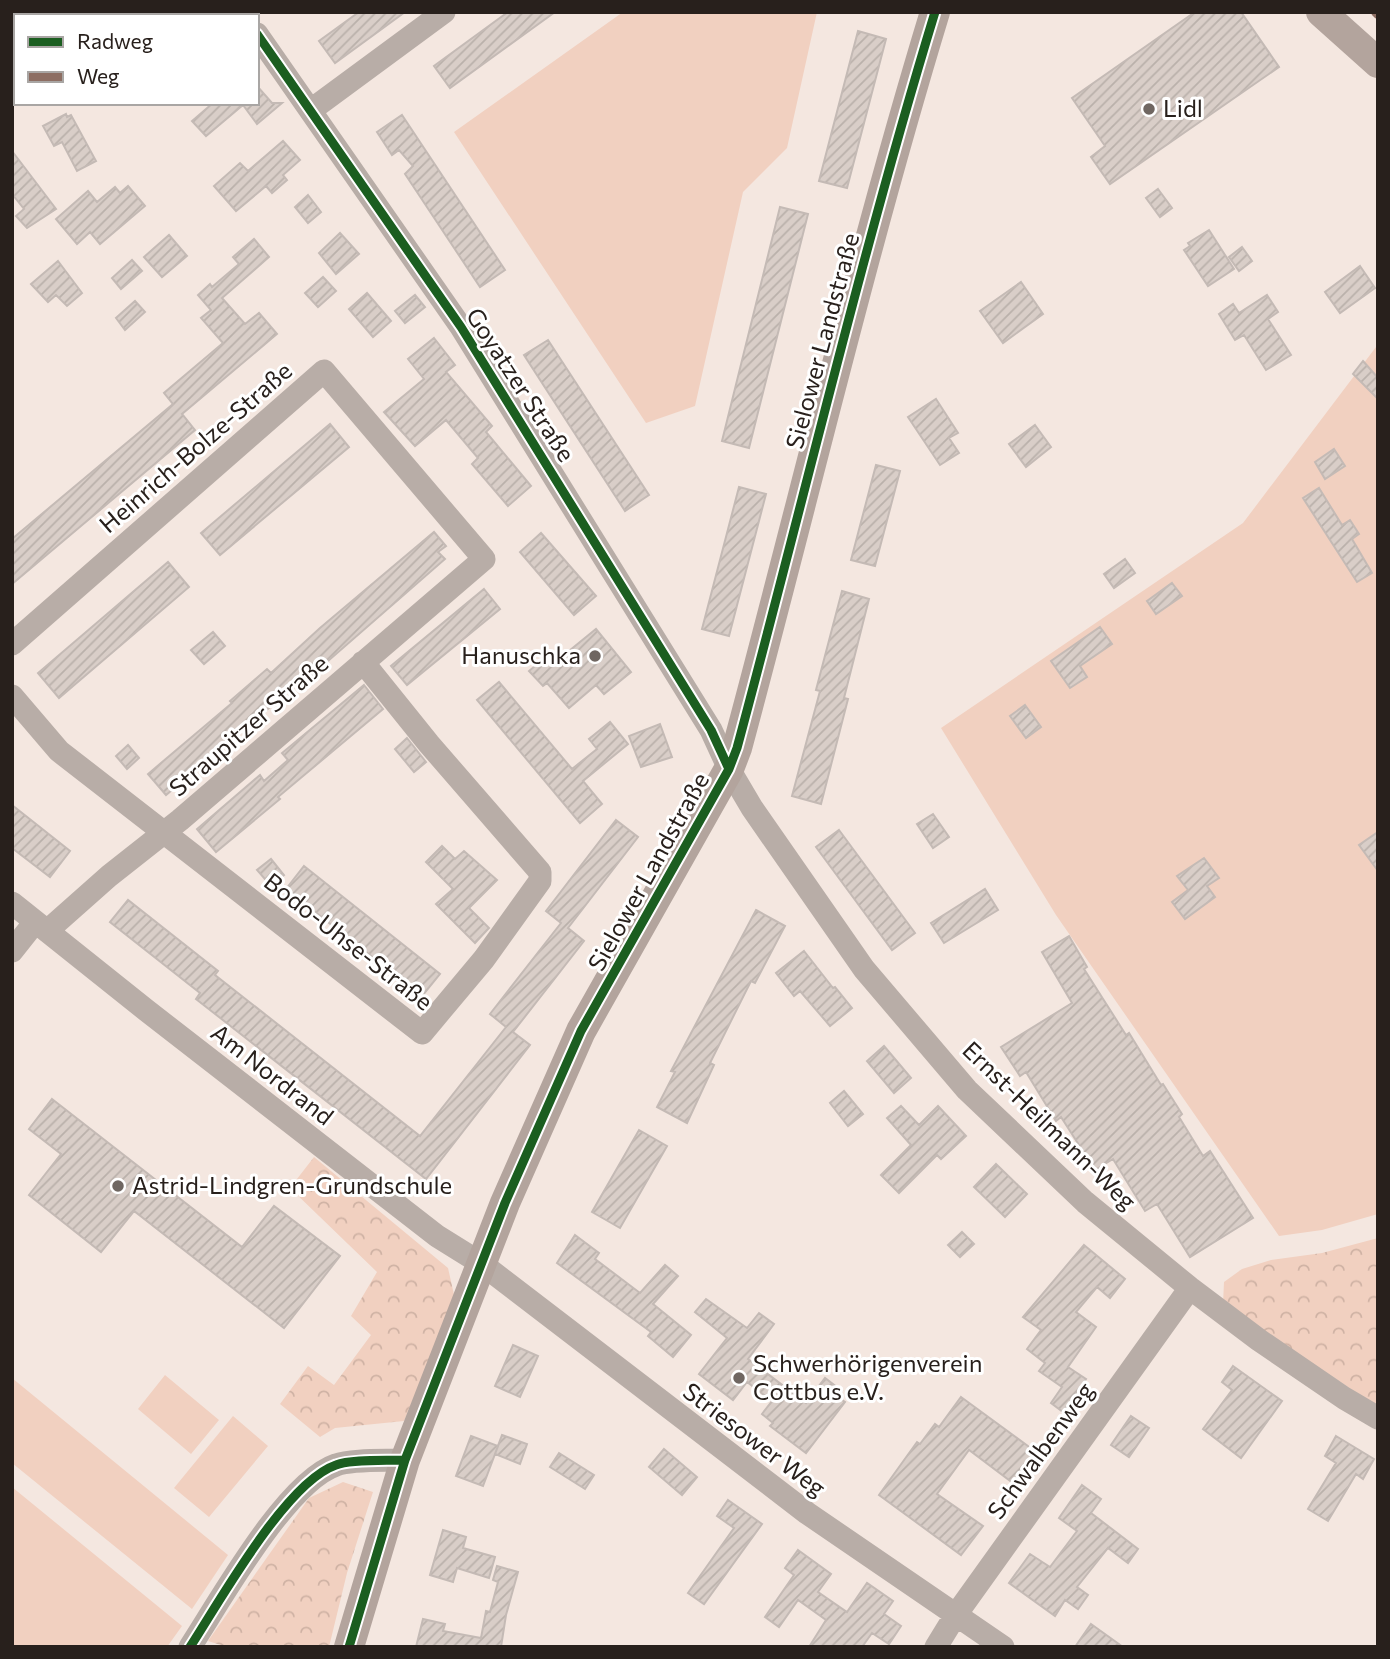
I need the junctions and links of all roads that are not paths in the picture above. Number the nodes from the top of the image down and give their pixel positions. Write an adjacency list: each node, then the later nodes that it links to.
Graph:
1 (444, 12): 7 (street)
2 (936, 12): 12 (main road, Sielower Landstraße)
3 (1321, 12): 6 (main road)
4 (1341, 12): 6 (main road)
5 (259, 37): 7 (street, Goyatzer Straße)
6 (1373, 57)
7 (311, 110): 12 (street, Goyatzer Straße)
8 (484, 559): 9 (street, Heinrich-Bolze-Straße); 10 (street, Straupitzer Straße)
9 (12, 644)
10 (363, 662): 13 (street, Straupitzer Straße); 13 (street, Bodo-Uhse-Straße)
11 (12, 696): 13 (street)
12 (729, 769): 17 (main road, Sielower Landstraße); 18 (street, Ernst-Heilmann-Weg)
13 (164, 834): 15 (street, Straupitzer Straße)
14 (12, 903): 15 (street, Am Nordrand)
15 (41, 926): 16 (street); 17 (street, Am Nordrand)
16 (12, 951)
17 (482, 1264): 20 (main road, Sielower Landstraße); 21 (street, Striesower Weg)
18 (1191, 1288): 19 (street, Ernst-Heilmann-Weg); 21 (street, Schwalbenweg)
19 (1378, 1418)
20 (405, 1460): 22 (street); 23 (main road, Sielower Landstraße)
21 (955, 1616): 24 (street, Schwalbenweg); 25 (street, Striesower Weg)
22 (190, 1647)
23 (349, 1647)
24 (936, 1647)
25 (1003, 1647)

